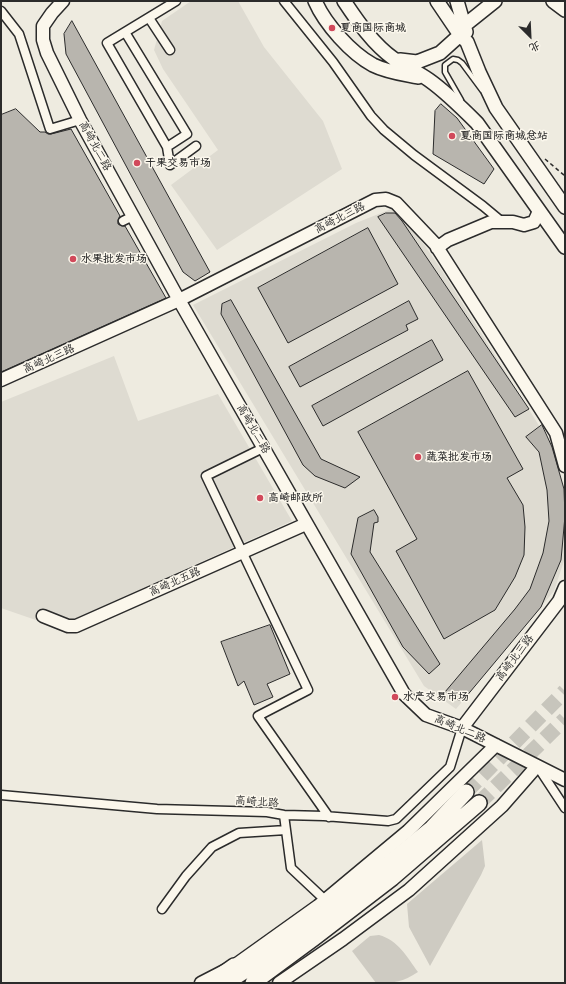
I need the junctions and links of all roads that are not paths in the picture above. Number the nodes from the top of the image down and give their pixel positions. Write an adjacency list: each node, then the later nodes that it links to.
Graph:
1 (63, 1): 21 (street, 高崎北二路)
2 (176, 1): 14 (street)
3 (284, 1): 27 (street)
4 (315, 1): 19 (main road)
5 (344, 1): 18 (main road)
6 (437, 1): 15 (main road)
7 (457, 1): 15 (main road)
8 (483, 1): 15 (main road)
9 (495, 1): 15 (main road)
10 (553, 1): 12 (main road)
11 (558, 1): 12 (street)
12 (565, 9)
13 (1, 11): 21 (street)
14 (149, 18): 16 (street); 17 (street)
15 (463, 29): 18 (main road); 20 (main road)
16 (125, 32): 24 (street); 24 (street)
17 (170, 50)
18 (394, 59): 19 (main road)
19 (429, 80): 22 (main road)
20 (496, 108): 22 (lane); 25 (main road)
21 (80, 120): 30 (street, 高崎北二路)
22 (476, 123): 26 (main road)
23 (196, 146): 24 (street)
24 (167, 147)
25 (564, 204)
26 (539, 211): 27 (street); 28 (main road)
27 (501, 222): 29 (street)
28 (565, 247)
29 (437, 248): 30 (street, 高崎北三路); 33 (street, 高崎北三路)
30 (179, 300): 31 (street, 高崎北三路); 32 (street, 高崎北二路)
31 (1, 380)
32 (264, 448): 34 (street, 高崎北二路); 35 (street)
33 (565, 466)
34 (306, 524): 35 (street, 高崎北五路); 38 (street, 高崎北二路)
35 (243, 552): 37 (street, 高崎北五路); 47 (street)
36 (565, 587): 38 (street, 高崎北三路)
37 (43, 616)
38 (462, 728): 39 (street, 高崎北二路); 47 (street, 高崎北路)
39 (496, 745): 40 (street, 高崎北二路); 49 (street)
40 (537, 766): 41 (street, 高崎北二路); 45 (street); 56 (street)
41 (565, 780)
42 (466, 792): 54 (highway)
43 (1, 794): 46 (street, 高崎北路)
44 (479, 802): 55 (highway)
45 (565, 808)
46 (284, 815): 47 (street, 高崎北路); 48 (street)
47 (329, 816)
48 (286, 830): 49 (street); 50 (street)
49 (325, 900): 51 (street)
50 (162, 909)
51 (234, 966): 52 (street); 53 (highway)
52 (202, 983)
53 (210, 983)
54 (226, 983)
55 (253, 983)
56 (279, 983)

